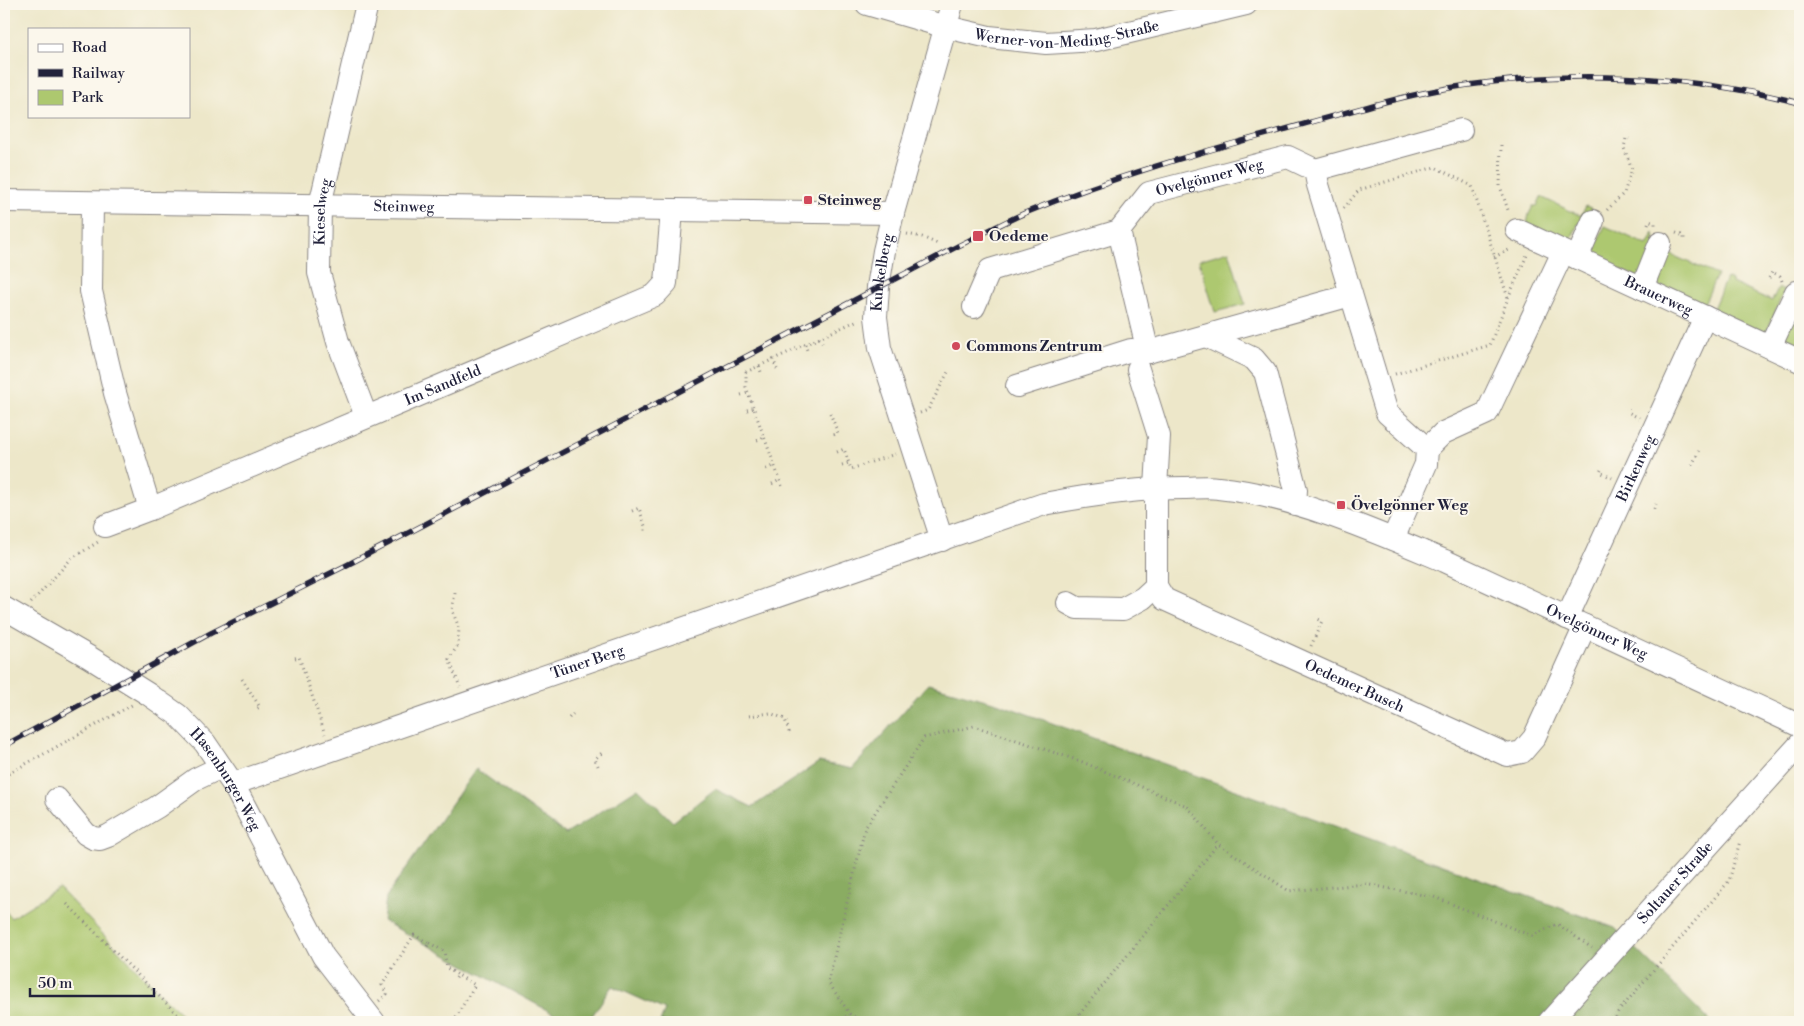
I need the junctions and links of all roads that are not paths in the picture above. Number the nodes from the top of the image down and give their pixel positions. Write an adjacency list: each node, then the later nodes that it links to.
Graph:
1 (367, 4): 11 (street, Kieselweg)
2 (867, 4): 6 (street, Werner-von-Meding-Straße)
3 (952, 4): 6 (street, Kunkelberg)
4 (1246, 4): 5 (street, Werner-von-Meding-Straße)
5 (1219, 7): 6 (street, Werner-von-Meding-Straße)
6 (946, 27): 14 (street, Kunkelberg)
7 (1462, 130): 8 (street)
8 (1315, 170): 16 (street, Ovelgönner Weg); 21 (street)
9 (4, 201): 10 (street, Steinweg)
10 (92, 203): 11 (street, Steinweg); 33 (street)
11 (320, 205): 12 (street, Steinweg); 29 (street, Kieselweg)
12 (672, 210): 14 (street, Steinweg); 29 (street, Im Sandfeld)
13 (1593, 221): 18 (street)
14 (891, 222): 36 (street, Kunkelberg)
15 (1522, 229): 18 (street, Brauerweg)
16 (1119, 231): 22 (street); 26 (street)
17 (1660, 243): 19 (street)
18 (1570, 255): 19 (street, Brauerweg); 30 (street)
19 (1642, 288): 23 (street, Brauerweg)
20 (1796, 292): 25 (street)
21 (1351, 295): 24 (street); 30 (street)
22 (974, 307)
23 (1705, 317): 25 (street, Brauerweg); 40 (street, Birkenweg)
24 (1206, 336): 26 (street); 32 (street)
25 (1770, 347): 27 (street, Brauerweg)
26 (1143, 360): 28 (street); 31 (street)
27 (1800, 361)
28 (1018, 386)
29 (366, 416): 33 (street, Im Sandfeld)
30 (1427, 449): 35 (street)
31 (1156, 488): 32 (street, Ovelgönner Weg); 36 (street, Ovelgönner Weg); 37 (street)
32 (1295, 504): 35 (street, Ovelgönner Weg)
33 (150, 509): 34 (street, Im Sandfeld)
34 (105, 526)
35 (1393, 539): 40 (street, Ovelgönner Weg)
36 (942, 540): 43 (street, Tüner Berg)
37 (1156, 586): 38 (street); 40 (street, Oedemer Busch)
38 (1068, 603)
39 (13, 613): 43 (street, Hasenburger Weg)
40 (1576, 622): 41 (street, Ovelgönner Weg)
41 (1800, 726)
42 (1800, 744): 46 (street, Soltauer Straße)
43 (227, 776): 44 (street, Tüner Berg); 45 (street, Hasenburger Weg)
44 (57, 799)
45 (370, 1018)
46 (1549, 1022)

